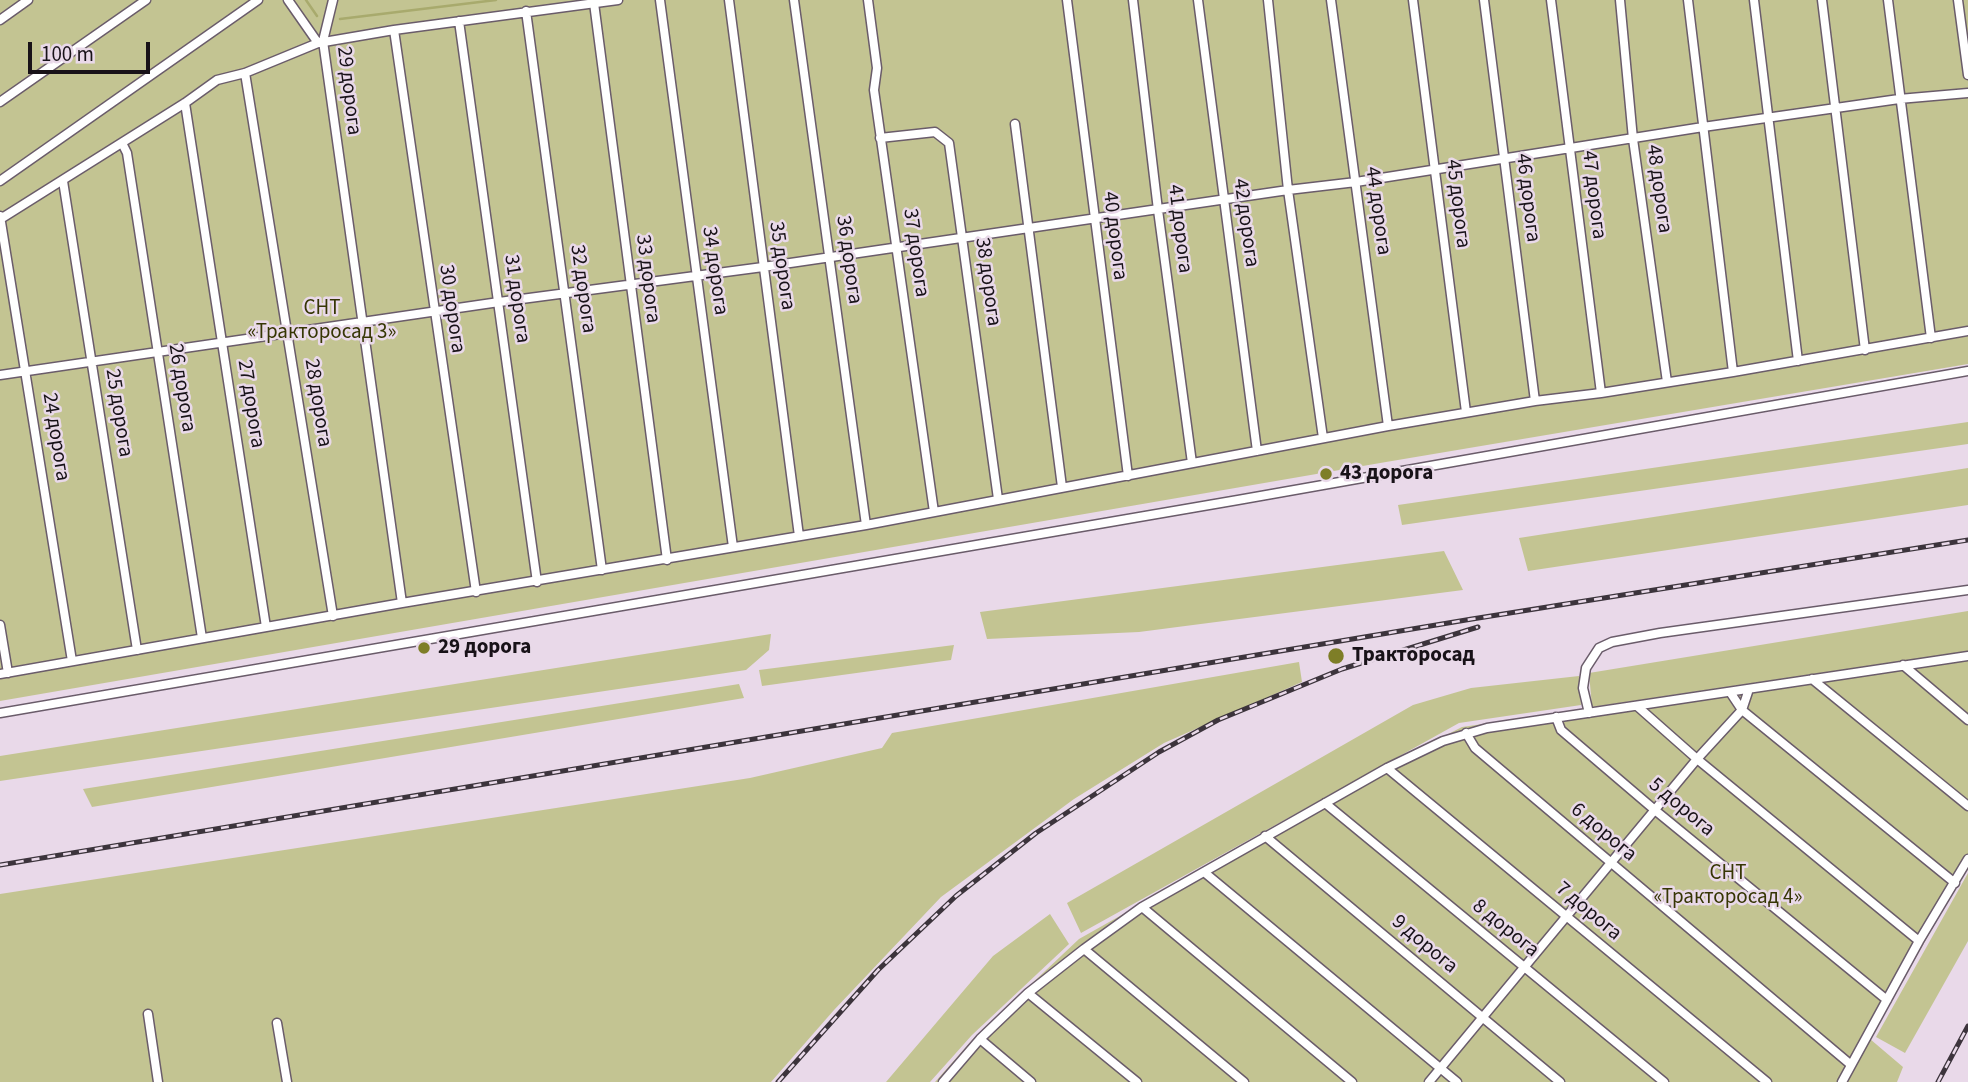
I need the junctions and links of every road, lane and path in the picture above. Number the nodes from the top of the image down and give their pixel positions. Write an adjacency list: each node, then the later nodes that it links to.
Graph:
1 (28, 0): 27 (street)
2 (146, 0): 35 (street)
3 (258, 0): 47 (street)
4 (288, 0): 30 (street)
5 (334, 0): 30 (street, 29 дорога)
6 (618, 0): 25 (street)
7 (660, 0): 60 (street, 34 дорога)
8 (729, 0): 59 (street, 35 дорога)
9 (794, 0): 58 (street, 36 дорога)
10 (868, 0): 41 (street, 37 дорога)
11 (1067, 0): 54 (street, 40 дорога)
12 (1133, 0): 52 (street, 41 дорога)
13 (1198, 0): 51 (street, 42 дорога)
14 (1268, 0): 50 (street)
15 (1331, 0): 49 (street, 44 дорога)
16 (1413, 0): 46 (street, 45 дорога)
17 (1485, 0): 45 (street, 46 дорога)
18 (1551, 0): 44 (street, 47 дорога)
19 (1620, 0): 42 (street, 48 дорога)
20 (1688, 0): 40 (street)
21 (1754, 0): 38 (street)
22 (1822, 0): 37 (street)
23 (1888, 0): 34 (street)
24 (1958, 0): 32 (street)
25 (594, 3): 26 (street); 61 (street, 33 дорога)
26 (526, 11): 28 (street); 62 (street, 32 дорога)
27 (0, 20)
28 (459, 21): 29 (street); 63 (street, 31 дорога)
29 (394, 30): 30 (street); 64 (street, 30 дорога)
30 (320, 42): 31 (street); 65 (street, 29 дорога)
31 (245, 72): 36 (street); 67 (street, 28 дорога)
32 (1968, 75)
33 (1968, 93): 34 (street)
34 (1899, 99): 37 (street); 68 (street)
35 (0, 102)
36 (185, 103): 43 (street); 69 (street, 27 дорога)
37 (1835, 108): 38 (street); 70 (street)
38 (1767, 118): 40 (street); 73 (street)
39 (1015, 124): 55 (street)
40 (1703, 127): 42 (street); 76 (street)
41 (880, 138): 56 (street, 38 дорога); 57 (street, 37 дорога)
42 (1633, 139): 44 (street); 78 (street, 48 дорога)
43 (122, 143): 48 (street); 71 (street, 26 дорога)
44 (1570, 150): 45 (street); 79 (street, 47 дорога)
45 (1504, 158): 46 (street); 80 (street, 46 дорога)
46 (1436, 170): 49 (street); 81 (street, 45 дорога)
47 (0, 181)
48 (64, 181): 53 (street); 72 (street, 25 дорога)
49 (1356, 182): 50 (street); 82 (street, 44 дорога)
50 (1289, 190): 51 (street); 83 (street)
51 (1224, 200): 52 (street); 84 (street, 42 дорога)
52 (1158, 210): 54 (street); 85 (street, 41 дорога)
53 (1, 217): 75 (street, 24 дорога)
54 (1094, 219): 55 (street); 86 (street, 40 дорога)
55 (1030, 229): 56 (street); 87 (street)
56 (964, 237): 57 (street); 88 (street, 38 дорога)
57 (897, 248): 58 (street); 89 (street, 37 дорога)
58 (831, 257): 59 (street); 90 (street, 36 дорога)
59 (763, 267): 60 (street); 91 (street, 35 дорога)
60 (696, 276): 61 (street); 92 (street, 34 дорога)
61 (630, 286): 62 (street); 93 (street, 33 дорога)
62 (565, 294): 63 (street); 94 (street, 32 дорога)
63 (499, 302): 64 (street); 95 (street, 31 дорога)
64 (434, 312): 65 (street); 97 (street, 30 дорога)
65 (361, 322): 67 (street); 98 (street, 29 дорога)
66 (1968, 331): 68 (street)
67 (288, 332): 69 (street); 99 (street, 28 дорога)
68 (1931, 338): 70 (street)
69 (223, 342): 71 (street); 101 (street, 27 дорога)
70 (1865, 349): 73 (street)
71 (158, 351): 72 (street); 102 (street, 26 дорога)
72 (93, 361): 75 (street); 103 (street, 25 дорога)
73 (1798, 361): 76 (street)
74 (1968, 370): 113 (street)
75 (27, 372): 77 (street); 105 (street, 24 дорога)
76 (1733, 372): 78 (street)
77 (0, 375)
78 (1667, 382): 79 (street)
79 (1601, 393): 80 (street)
80 (1535, 401): 81 (street)
81 (1466, 412): 82 (street)
82 (1388, 426): 83 (street)
83 (1323, 439): 84 (street)
84 (1257, 451): 85 (street)
85 (1192, 463): 86 (street)
86 (1128, 476): 87 (street)
87 (1062, 487): 88 (street)
88 (998, 499): 89 (street)
89 (934, 512): 90 (street)
90 (866, 525): 91 (street)
91 (799, 536): 92 (street)
92 (733, 547): 93 (street)
93 (667, 560): 94 (street)
94 (602, 570): 95 (street)
95 (537, 582): 97 (street)
96 (1968, 590): 114 (street)
97 (476, 592): 98 (street)
98 (402, 603): 99 (street)
99 (333, 615): 101 (street)
100 (0, 625): 107 (street)
101 (266, 627): 102 (street)
102 (202, 638): 103 (street)
103 (137, 650): 105 (street)
104 (1968, 656): 106 (street)
105 (72, 662): 107 (street)
106 (1903, 665): 108 (street); 116 (street)
107 (4, 673)
108 (1812, 679): 109 (street); 121 (street)
109 (1749, 689): 110 (street); 112 (street)
110 (1730, 692): 111 (street); 112 (street)
111 (1637, 706): 114 (street); 118 (street)
112 (1742, 710): 118 (street); 127 (street)
113 (0, 713)
114 (1590, 713): 115 (street)
115 (1556, 718): 117 (street); 122 (street, 5 дорога)
116 (1968, 720)
117 (1466, 733): 119 (street); 125 (street, 6 дорога)
118 (1697, 759): 122 (street); 130 (street)
119 (1387, 768): 120 (street); 129 (street, 7 дорога)
120 (1325, 803): 123 (street); 132 (street, 8 дорога)
121 (1968, 806)
122 (1656, 811): 125 (street); 134 (street, 5 дорога)
123 (1265, 836): 126 (street); 136 (street, 9 дорога)
124 (1968, 859): 127 (street)
125 (1611, 863): 129 (street); 139 (street, 6 дорога)
126 (1204, 872): 128 (street); 140 (street)
127 (1955, 883): 130 (street)
128 (1142, 907): 131 (street); 147 (street)
129 (1566, 916): 132 (street); 152 (street, 7 дорога)
130 (1919, 941): 134 (street)
131 (1084, 949): 133 (street); 146 (street)
132 (1524, 967): 136 (street); 151 (street, 8 дорога)
133 (1028, 993): 138 (street); 145 (street)
134 (1887, 1000): 139 (street)
135 (148, 1014): 141 (street)
136 (1482, 1017): 140 (street); 150 (street, 9 дорога)
137 (277, 1023): 142 (street)
138 (979, 1039): 143 (street); 144 (street)
139 (1850, 1063): 153 (street)
140 (1441, 1069): 148 (street); 149 (street)
141 (158, 1082)
142 (287, 1082)
143 (943, 1082)
144 (1031, 1082)
145 (1137, 1082)
146 (1244, 1082)
147 (1352, 1082)
148 (1429, 1082)
149 (1457, 1082)
150 (1560, 1082)
151 (1664, 1082)
152 (1767, 1082)
153 (1842, 1082)

